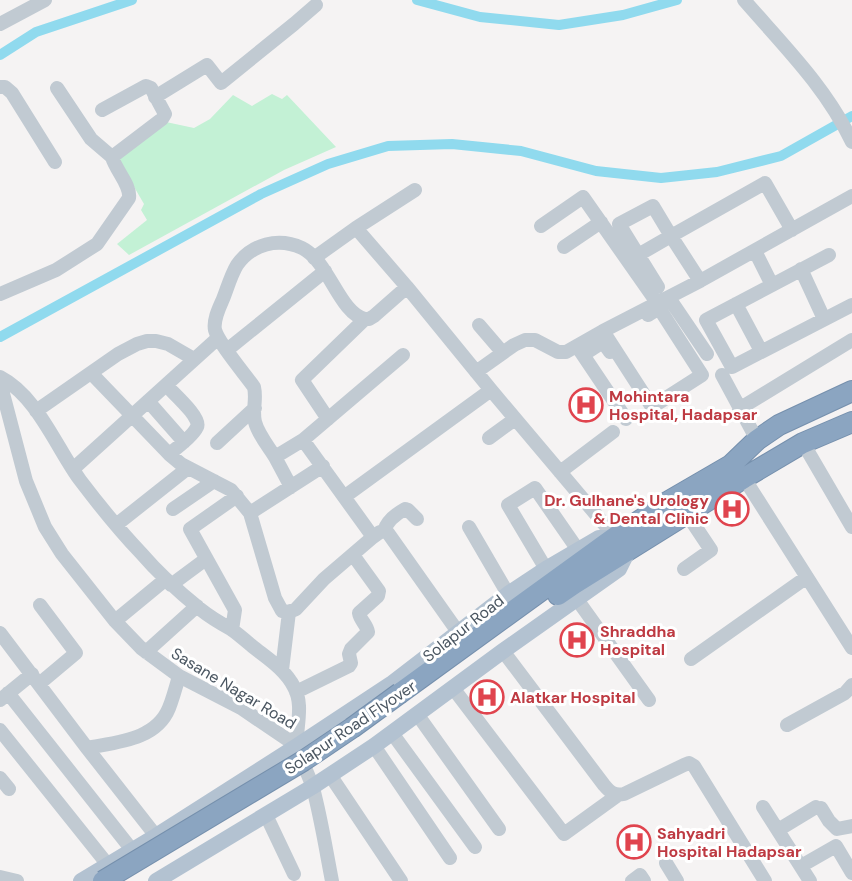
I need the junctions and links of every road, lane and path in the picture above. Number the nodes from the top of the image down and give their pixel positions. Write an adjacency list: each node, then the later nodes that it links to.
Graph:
1 (45, 0): 3 (street)
2 (746, 3): 10 (street)
3 (24, 5): 5 (street)
4 (316, 5): 8 (street)
5 (0, 24)
6 (0, 87): 12 (street)
7 (57, 88): 11 (street)
8 (155, 97): 9 (street); 11 (street)
9 (102, 110)
10 (850, 137)
11 (112, 158): 31 (street)
12 (55, 162)
13 (415, 189): 17 (street)
14 (852, 196): 18 (street)
15 (601, 222): 16 (street); 20 (street); 32 (street)
16 (541, 226)
17 (356, 228): 24 (street); 29 (street)
18 (792, 230): 19 (street); 21 (street)
19 (671, 236): 22 (street); 22 (street); 27 (street)
20 (564, 247)
21 (755, 251): 27 (street); 28 (street)
22 (638, 255): 30 (street)
23 (829, 255): 25 (street)
24 (314, 258): 26 (street); 39 (street)
25 (801, 269): 28 (street); 36 (street)
26 (325, 271): 35 (street); 41 (street)
27 (700, 281): 32 (street)
28 (772, 285): 33 (street)
29 (407, 287): 35 (street); 48 (street)
30 (658, 287)
31 (0, 294)
32 (663, 301): 38 (street); 45 (street)
33 (736, 304): 43 (street); 43 (street)
34 (852, 305): 36 (street)
35 (364, 319): 63 (street)
36 (824, 319): 43 (street)
37 (479, 325): 44 (street)
38 (605, 335): 38 (street); 42 (street)
39 (218, 338): 41 (street); 47 (street)
40 (852, 340): 59 (street)
41 (227, 350): 57 (street)
42 (580, 351): 44 (street); 60 (street); 65 (street)
43 (761, 351)
44 (503, 353): 48 (street)
45 (707, 354)
46 (403, 355): 63 (street)
47 (194, 358): 49 (street); 52 (street)
48 (476, 372): 53 (street)
49 (91, 373): 61 (street); 62 (street)
50 (722, 375): 59 (street)
51 (0, 380): 58 (street, Sasane Nagar Road); 61 (street)
52 (166, 385): 55 (street); 71 (street)
53 (491, 390): 64 (street); 84 (street)
54 (852, 391): 70 (highway, Solapur Road)
55 (148, 401): 62 (street); 71 (street)
56 (852, 404): 79 (highway)
57 (255, 408): 72 (street); 75 (street)
58 (3, 409): 106 (street, Sasane Nagar Road)
59 (740, 409): 70 (street)
60 (646, 410)
61 (36, 411): 78 (street)
62 (132, 415): 74 (street); 78 (street)
63 (328, 419): 69 (street)
64 (515, 419): 68 (street); 80 (street)
65 (626, 419)
66 (852, 422): 73 (highway, Solapur Road)
67 (612, 432): 80 (street)
68 (489, 438)
69 (303, 440): 75 (street); 76 (street)
70 (757, 440): 79 (highway, Solapur Road)
71 (184, 442): 74 (street)
72 (217, 443)
73 (803, 443): 79 (highway, Solapur Road); 91 (street)
74 (168, 454): 77 (street)
75 (275, 457): 82 (street)
76 (323, 466): 82 (street); 84 (street)
77 (188, 468): 81 (street); 89 (street)
78 (73, 469): 89 (street)
79 (737, 471): 87 (highway, Solapur Road); 93 (highway, Solapur Road); 99 (street)
80 (560, 472): 93 (street)
81 (214, 481): 83 (street); 85 (street)
82 (291, 487): 86 (street)
83 (237, 496): 86 (street); 96 (street)
84 (344, 497): 92 (street)
85 (173, 509)
86 (250, 513): 105 (street)
87 (687, 514): 93 (highway, Solapur Road); 98 (street)
88 (417, 519): 92 (street)
89 (116, 525): 100 (street)
90 (469, 527): 101 (street)
91 (852, 527)
92 (379, 534): 95 (street); 108 (street)
93 (622, 544): 94 (main road, Solapur Road); 102 (main road, Solapur Road); 122 (highway, Solapur Road Flyover)
94 (578, 550): 97 (main road, Solapur Road); 97 (street)
95 (353, 555): 105 (street); 119 (street)
96 (206, 559): 100 (street); 107 (street)
97 (546, 569): 101 (main road, Solapur Road)
98 (684, 569)
99 (807, 577): 110 (street); 113 (street)
100 (168, 582): 104 (street); 106 (street)
101 (508, 594): 108 (main road, Solapur Road)
102 (576, 598): 111 (main road, Solapur Road); 121 (street)
103 (40, 605): 116 (street)
104 (197, 606): 107 (street); 112 (street)
105 (289, 612): 114 (street)
106 (115, 621): 112 (street, Sasane Nagar Road)
107 (232, 630): 114 (street)
108 (458, 632): 126 (main road, Solapur Road)
109 (0, 633): 116 (street)
110 (852, 648)
111 (503, 651): 118 (main road, Solapur Road); 131 (street)
112 (146, 652): 115 (street, Sasane Nagar Road)
113 (691, 659)
114 (282, 670): 119 (street)
115 (179, 676): 126 (street, Sasane Nagar Road); 128 (street)
116 (35, 679): 120 (street); 128 (street)
117 (852, 685): 123 (street)
118 (453, 687): 122 (main road, Solapur Road); 131 (street)
119 (296, 692): 126 (street)
120 (4, 697): 139 (street)
121 (649, 699)
122 (408, 704): 125 (main road, Solapur Road); 135 (street); 143 (highway, Solapur Road Flyover, bridge); 149 (highway, Solapur Road Flyover)
123 (787, 725)
124 (0, 730): 143 (street)
125 (392, 733): 127 (main road, Solapur Road); 138 (street)
126 (297, 746): 130 (street); 137 (main road, Solapur Road)
127 (374, 746): 129 (main road, Solapur Road); 140 (street)
128 (87, 748): 137 (street)
129 (330, 775): 130 (main road, Solapur Road); 152 (street)
130 (312, 787): 133 (main road, Solapur Road); 151 (street)
131 (618, 795): 156 (street)
132 (764, 807): 136 (street)
133 (266, 815): 145 (street); 150 (main road, Solapur Road)
134 (852, 826): 136 (street)
135 (499, 828)
136 (778, 830): 142 (street)
137 (156, 836): 139 (main road, Solapur Road)
138 (475, 847)
139 (132, 850): 143 (main road, Solapur Road)
140 (450, 858)
141 (666, 863): 155 (street)
142 (801, 866): 144 (street); 157 (street)
143 (106, 873): 148 (main road, Solapur Road)
144 (852, 873): 158 (street)
145 (294, 874)
146 (0, 877): 147 (street)
147 (18, 881)
148 (81, 881)
149 (129, 881)
150 (156, 881)
151 (332, 881)
152 (402, 881)
153 (632, 881): 154 (street)
154 (644, 881)
155 (677, 881)
156 (765, 881)
157 (810, 881)
158 (839, 881)

